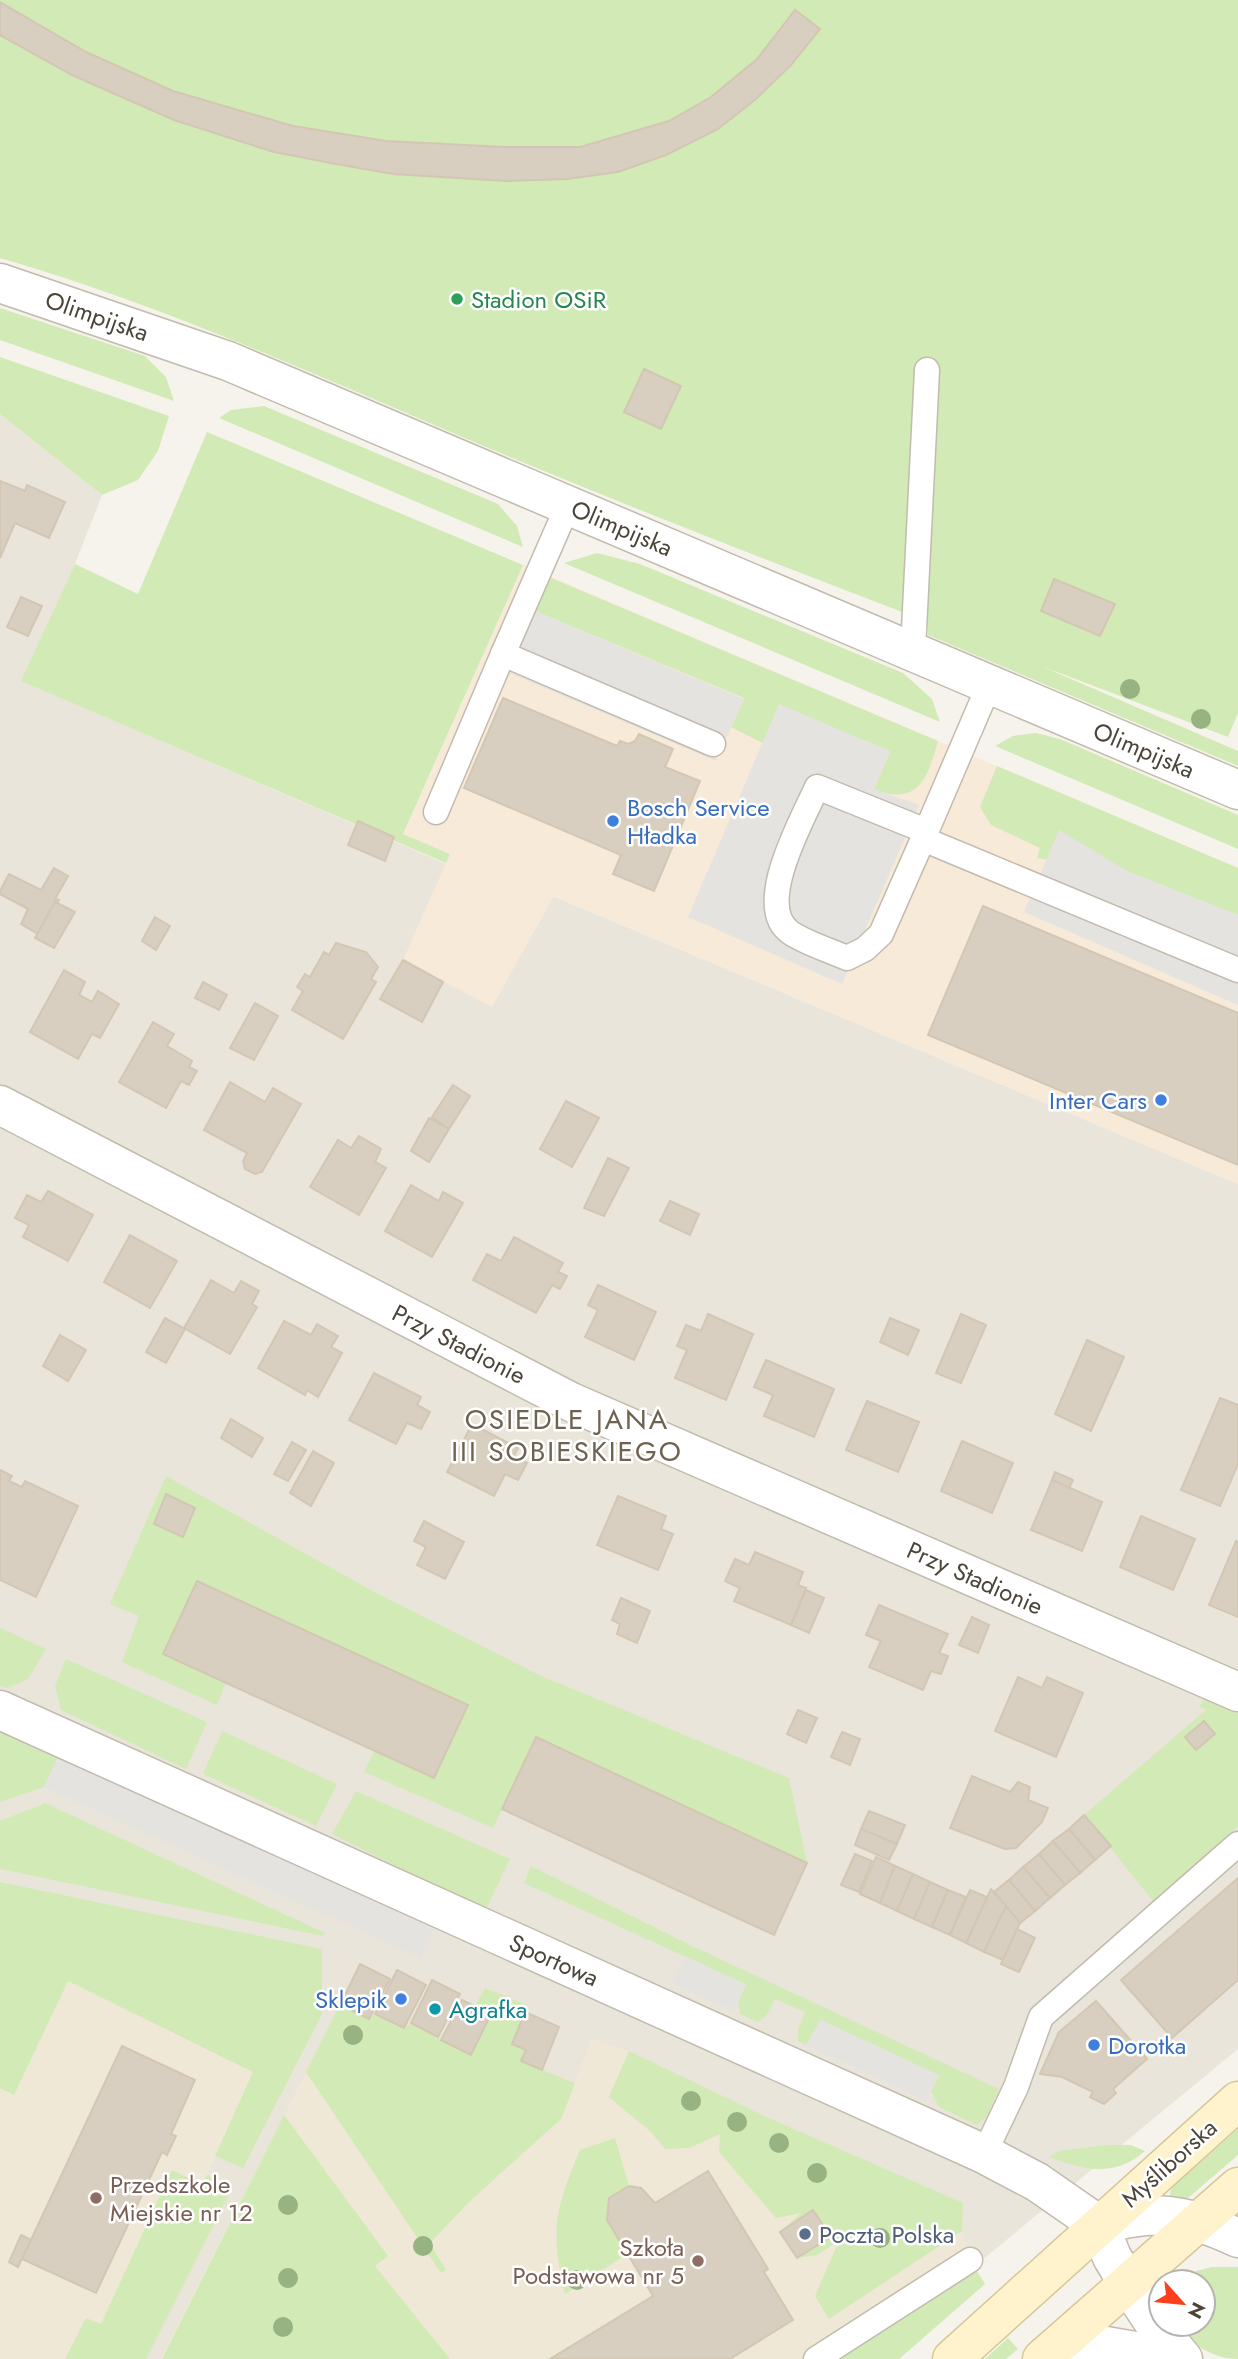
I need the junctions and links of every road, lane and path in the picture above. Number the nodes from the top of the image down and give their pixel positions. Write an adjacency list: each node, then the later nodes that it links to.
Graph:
1 (0, 282): 3 (street, Olimpijska)
2 (927, 370): 4 (lane)
3 (568, 505): 4 (street, Olimpijska); 5 (lane)
4 (913, 650): 6 (street, Olimpijska)
5 (503, 654): 7 (lane); 9 (lane)
6 (990, 683): 8 (street, Olimpijska); 10 (lane)
7 (713, 744)
8 (1238, 790)
9 (436, 811)
10 (924, 835): 10 (lane); 11 (lane)
11 (1238, 970)
12 (0, 1105): 13 (street, Przy Stadionie)
13 (1238, 1692)
14 (0, 1710): 17 (street, Sportowa)
15 (1238, 1844): 17 (lane)
16 (1238, 2101): 20 (main road, Myśliborska)
17 (984, 2154): 20 (street, Sportowa)
18 (1238, 2187): 19 (main road)
19 (1199, 2220): 20 (street); 21 (street); 23 (main road)
20 (1099, 2225): 23 (street); 26 (main road, Myśliborska)
21 (1238, 2238)
22 (970, 2260): 25 (lane)
23 (1129, 2285): 24 (main road); 27 (street)
24 (1044, 2357): 27 (street)
25 (816, 2359)
26 (952, 2359)
27 (1182, 2359)

